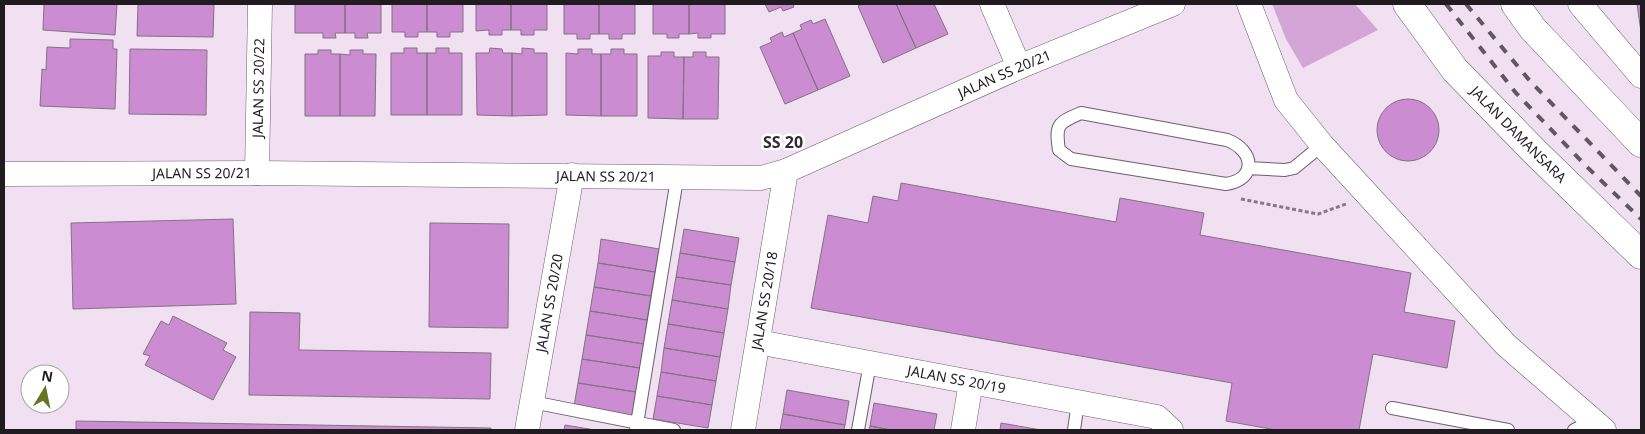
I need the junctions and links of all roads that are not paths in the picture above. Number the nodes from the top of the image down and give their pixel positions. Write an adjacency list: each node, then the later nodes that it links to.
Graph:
1 (260, 4): 16 (street, JALAN SS 20/22)
2 (992, 4): 8 (street)
3 (1173, 4): 8 (street, JALAN SS 20/21)
4 (1249, 4): 13 (street)
5 (1407, 4): 20 (main road, JALAN DAMANSARA)
6 (1515, 4): 10 (main road)
7 (1580, 4): 9 (street)
8 (1019, 66): 15 (street, JALAN SS 20/21)
9 (1641, 76)
10 (1614, 114): 11 (street); 12 (main road)
11 (1641, 122)
12 (1641, 143)
13 (1322, 145): 14 (lane); 29 (street)
14 (1248, 168): 14 (lane)
15 (786, 171): 19 (street, JALAN SS 20/21); 21 (street, JALAN SS 20/18)
16 (257, 173): 17 (street, JALAN SS 20/21); 18 (street, JALAN SS 20/21)
17 (4, 174)
18 (572, 175): 19 (street, JALAN SS 20/21); 24 (street, JALAN SS 20/20)
19 (677, 179): 28 (lane)
20 (1641, 255)
21 (758, 342): 22 (street, JALAN SS 20/19); 32 (street, JALAN SS 20/18)
22 (870, 363): 23 (street, JALAN SS 20/19); 33 (lane)
23 (972, 382): 25 (street, JALAN SS 20/19); 34 (street)
24 (532, 402): 28 (lane); 30 (street, JALAN SS 20/20)
25 (1078, 402): 27 (street, JALAN SS 20/19); 35 (lane)
26 (1392, 408): 36 (lane)
27 (1164, 423)
28 (636, 427): 31 (lane)
29 (1590, 427)
30 (527, 430)
31 (674, 430)
32 (743, 430)
33 (858, 430)
34 (963, 430)
35 (1074, 430)
36 (1508, 430)

